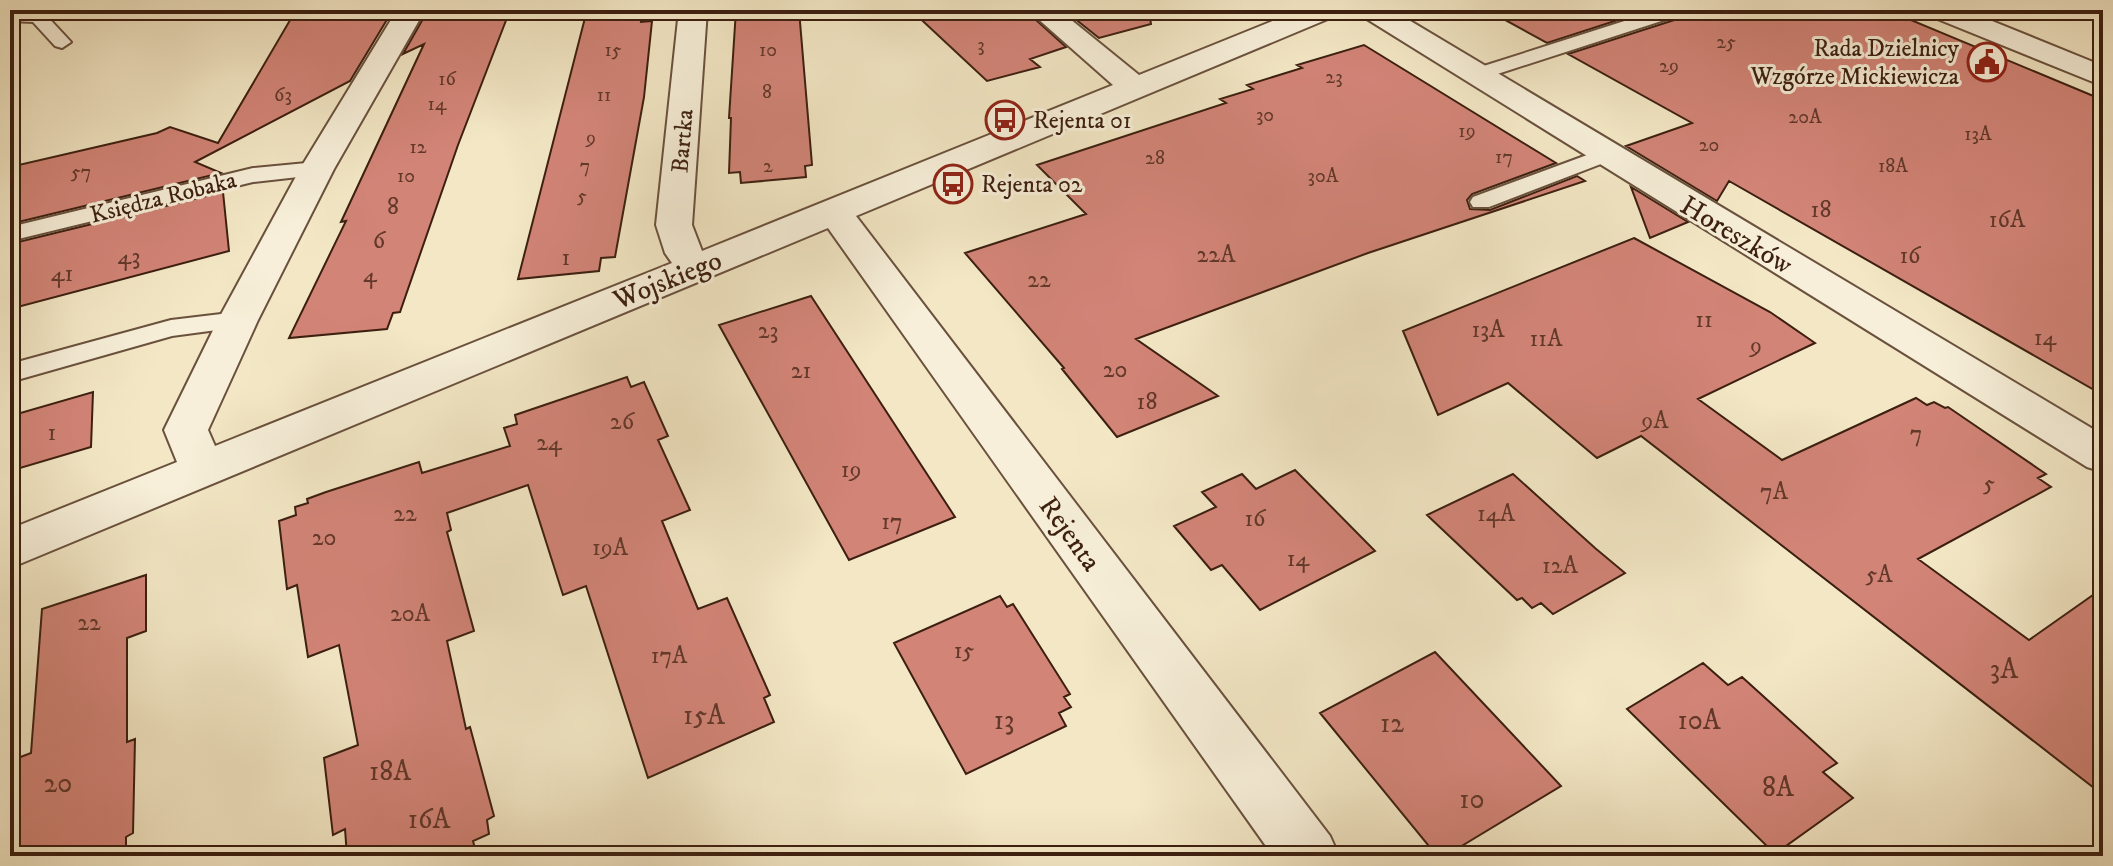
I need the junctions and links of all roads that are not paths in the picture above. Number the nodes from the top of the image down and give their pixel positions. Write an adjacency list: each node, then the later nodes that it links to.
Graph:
1 (411, 10): 14 (street)
2 (693, 10): 18 (street, Bartka)
3 (1042, 10): 12 (street)
4 (1325, 10): 12 (street, Wojskiego)
5 (1372, 10): 10 (street, Horeszków)
6 (1677, 10): 10 (lane)
7 (1940, 10): 11 (street)
8 (10, 16): 9 (lane)
9 (62, 42)
10 (1475, 75): 13 (street, Horeszków)
11 (2103, 77)
12 (1133, 86): 16 (street, Wojskiego)
13 (1606, 154): 15 (lane); 21 (street, Horeszków)
14 (317, 169): 17 (lane, Księdza Robaka); 19 (street)
15 (1481, 202)
16 (833, 210): 18 (street, Wojskiego); 24 (street, Rejenta)
17 (10, 234)
18 (696, 267): 22 (street, Wojskiego)
19 (238, 320): 20 (lane); 22 (street)
20 (10, 373)
21 (2103, 456)
22 (203, 470): 23 (street, Wojskiego)
23 (10, 549)
24 (1309, 856)

